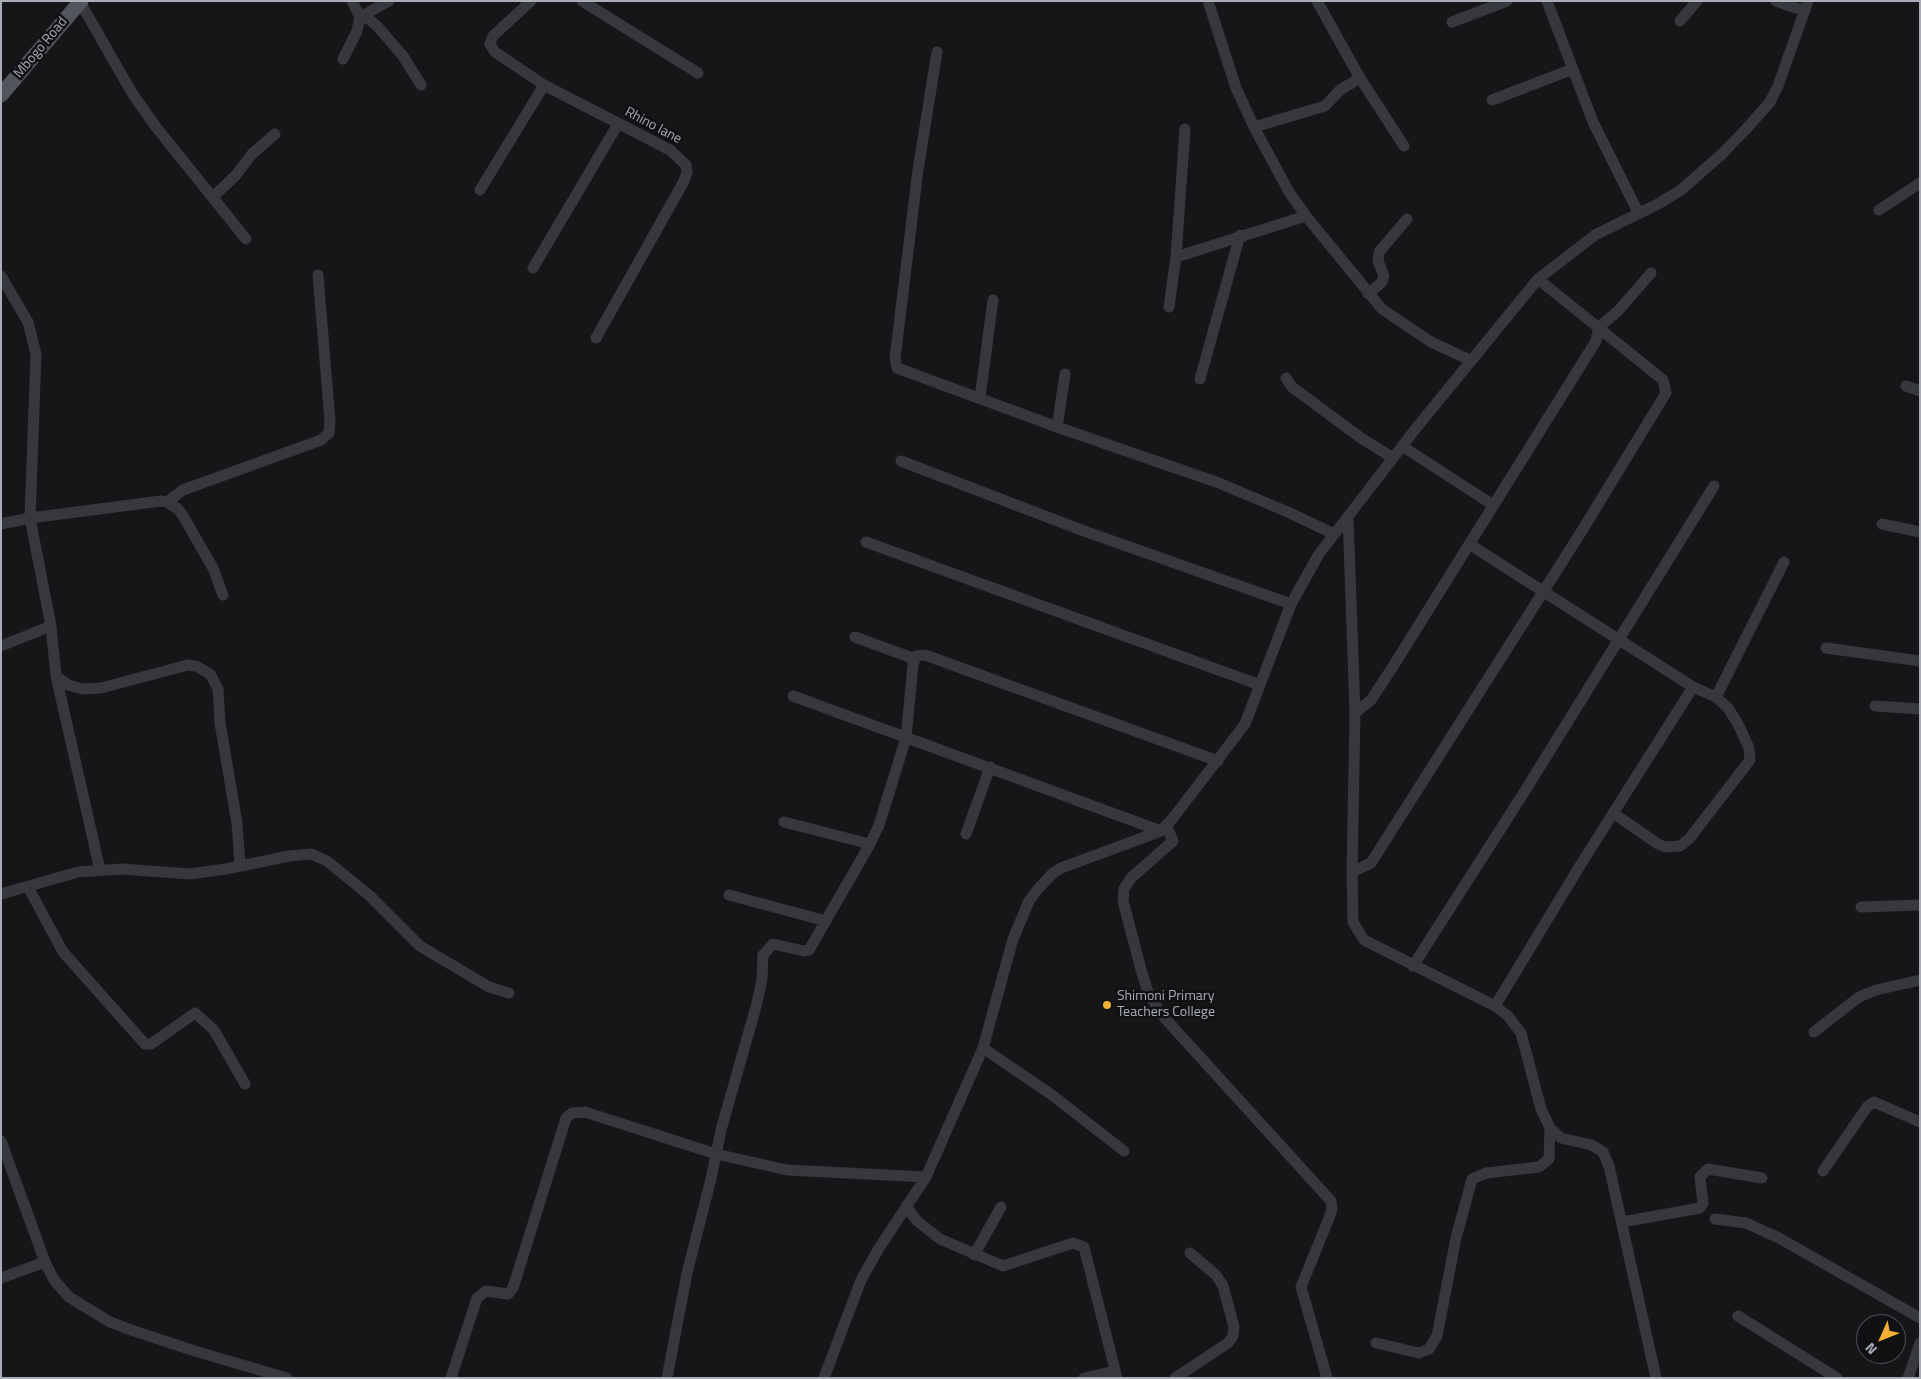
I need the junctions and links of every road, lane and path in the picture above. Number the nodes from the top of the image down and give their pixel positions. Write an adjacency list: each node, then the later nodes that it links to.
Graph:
1 (352, 1): 13 (street)
2 (389, 1): 13 (street)
3 (531, 1): 22 (street, Rhino lane)
4 (582, 1): 19 (street)
5 (1208, 1): 26 (street)
6 (1317, 1): 20 (street)
7 (1507, 1): 15 (street)
8 (1697, 1): 14 (street)
9 (1776, 1): 12 (street)
10 (81, 2): 23 (main road, Mbogo Road); 32 (street)
11 (1549, 2): 18 (street)
12 (1807, 6): 34 (street)
13 (361, 17): 17 (street); 21 (street)
14 (1680, 21)
15 (1452, 22)
16 (938, 52): 56 (street)
17 (342, 59)
18 (1572, 69): 24 (street); 34 (street)
19 (698, 73)
20 (1360, 78): 26 (street); 29 (street)
21 (421, 85)
22 (544, 85): 25 (street, Rhino lane); 31 (street)
23 (3, 90)
24 (1492, 100)
25 (618, 124): 40 (street); 49 (street, Rhino lane)
26 (1254, 127): 35 (street)
27 (1185, 129): 39 (street)
28 (275, 134): 32 (street)
29 (1404, 146)
30 (1920, 183): 33 (street)
31 (480, 190)
32 (213, 197): 38 (street)
33 (1879, 210)
34 (1638, 212): 44 (street)
35 (1306, 216): 37 (street); 45 (street)
36 (1407, 219): 45 (street)
37 (1240, 236): 39 (street); 53 (street)
38 (246, 239)
39 (1176, 257): 47 (street)
40 (533, 268)
41 (1651, 273): 48 (street)
42 (318, 275): 62 (street)
43 (1, 276): 65 (street)
44 (1538, 279): 48 (street); 50 (street)
45 (1368, 294): 50 (street)
46 (993, 300): 56 (street)
47 (1169, 307)
48 (1600, 327): 63 (street); 73 (street)
49 (596, 338)
50 (1470, 360): 58 (street)
51 (1065, 374): 57 (street)
52 (1286, 378): 59 (street)
53 (1200, 379)
54 (1906, 386): 55 (street)
55 (1920, 391)
56 (980, 398): 57 (street)
57 (1057, 427): 69 (street)
58 (1402, 446): 59 (street); 63 (street)
59 (1393, 458): 64 (street)
60 (901, 462): 75 (street)
61 (1714, 486): 78 (street)
62 (167, 502): 65 (street); 74 (street)
63 (1493, 505): 71 (street)
64 (1348, 516): 69 (street); 90 (street)
65 (30, 518): 66 (street); 76 (street)
66 (1, 524)
67 (1882, 524): 68 (street)
68 (1920, 532)
69 (1334, 534): 75 (street)
70 (866, 542): 84 (street)
71 (1469, 544): 73 (street); 90 (street)
72 (1784, 562): 87 (street)
73 (1543, 591): 78 (street); 101 (street)
74 (224, 594)
75 (1291, 604): 84 (street)
76 (51, 626): 79 (street); 83 (street)
77 (855, 637): 81 (street)
78 (1619, 638): 85 (street); 108 (street)
79 (1, 646)
80 (1826, 648): 82 (street)
81 (915, 659): 91 (street); 92 (street)
82 (1920, 661)
83 (56, 676): 99 (street); 100 (street)
84 (1260, 685): 92 (street)
85 (1694, 687): 87 (street); 94 (street)
86 (793, 696): 91 (street)
87 (1716, 697): 94 (street)
88 (1875, 706): 89 (street)
89 (1920, 709)
90 (1355, 713): 101 (street)
91 (906, 738): 93 (street); 98 (street)
92 (1218, 761): 96 (street)
93 (990, 766): 96 (street); 97 (street)
94 (1613, 813): 111 (street)
95 (784, 822): 98 (street)
96 (1164, 828): 113 (street); 142 (street)
97 (966, 834)
98 (870, 844): 107 (street)
99 (240, 866): 100 (street); 110 (street)
100 (100, 870): 102 (street)
101 (1352, 872): 108 (street)
102 (28, 887): 103 (street); 114 (street)
103 (1, 894)
104 (728, 895): 107 (street)
105 (1920, 905): 106 (street)
106 (1860, 908)
107 (826, 921): 119 (street)
108 (1413, 966): 111 (street)
109 (1920, 980): 112 (street)
110 (509, 993)
111 (1495, 1006): 116 (street)
112 (1814, 1032)
113 (983, 1048): 118 (street); 121 (street)
114 (245, 1084)
115 (1920, 1122): 120 (street)
116 (1550, 1128): 126 (street); 133 (street)
117 (1, 1141): 129 (street)
118 (1124, 1151)
119 (716, 1154): 121 (street); 137 (street); 138 (street)
120 (1823, 1171)
121 (926, 1177): 123 (street)
122 (1762, 1178): 126 (street)
123 (906, 1206): 128 (street); 139 (street)
124 (1001, 1206): 128 (street)
125 (1715, 1219): 132 (street)
126 (1622, 1222): 143 (street)
127 (1190, 1253): 141 (street)
128 (974, 1255): 135 (street)
129 (46, 1262): 130 (street); 136 (street)
130 (1, 1278)
131 (1738, 1316): 144 (street)
132 (1920, 1318)
133 (1376, 1343)
134 (1920, 1343): 145 (street)
135 (1116, 1374): 140 (street)
136 (287, 1378)
137 (451, 1378)
138 (667, 1378)
139 (824, 1378)
140 (1084, 1378)
141 (1175, 1378)
142 (1327, 1378)
143 (1656, 1378)
144 (1837, 1378)
145 (1908, 1378)

